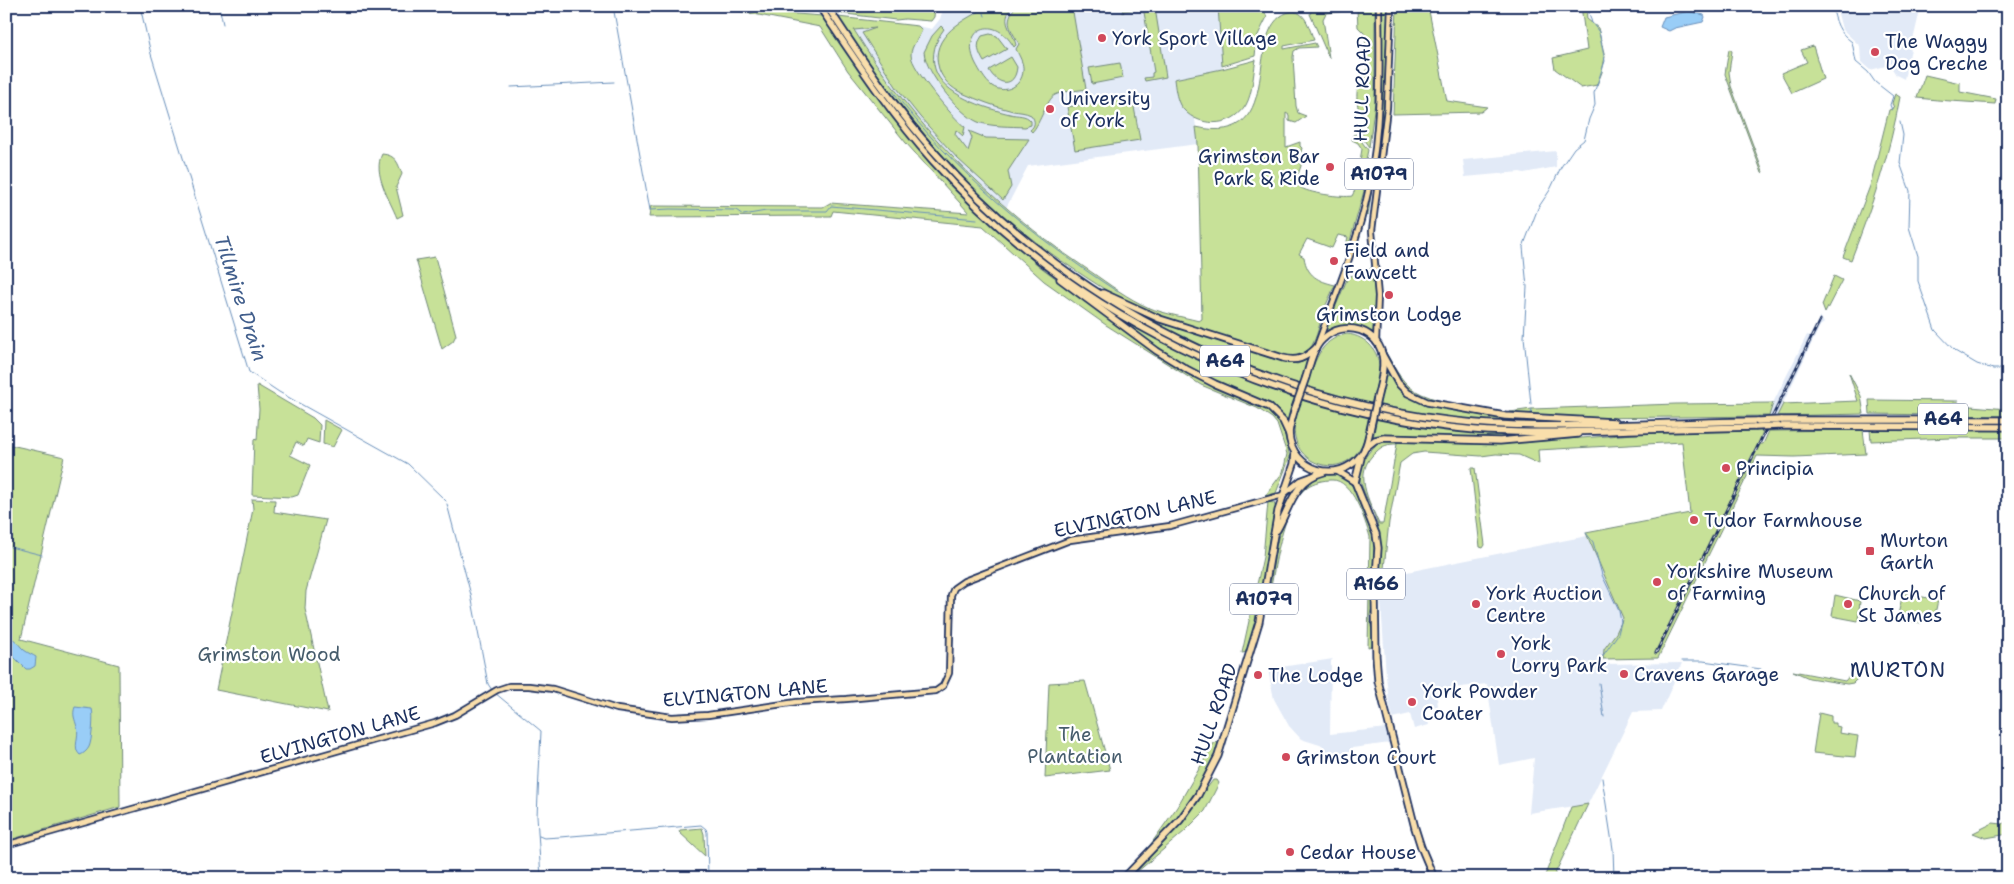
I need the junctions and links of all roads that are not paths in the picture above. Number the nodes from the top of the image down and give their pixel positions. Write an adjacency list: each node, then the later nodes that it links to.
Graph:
1 (819, 6): 5 (highway, A64)
2 (827, 6): 6 (highway, A64)
3 (1391, 6): 7 (main road, HULL ROAD / A1079)
4 (1379, 7): 8 (main road, HULL ROAD / A1079)
5 (1050, 268): 15 (highway, A64); 16 (highway)
6 (1094, 290): 8 (highway); 13 (highway, A64)
7 (1376, 342): 8 (highway); 9 (highway)
8 (1317, 347): 16 (highway, bridge)
9 (1382, 354): 13 (highway); 17 (highway, bridge)
10 (2008, 420): 12 (highway, A64)
11 (1855, 423): 12 (highway, A64); 13 (highway, A64, bridge); 15 (highway, A64, bridge)
12 (1878, 423): 14 (highway, A64)
13 (1630, 424)
14 (2008, 427)
15 (1587, 432): 17 (highway)
16 (1289, 434): 18 (highway)
17 (1365, 448): 19 (highway)
18 (1295, 453): 20 (highway); 24 (highway, HULL ROAD / A1079)
19 (1362, 455): 21 (highway); 23 (highway)
20 (1326, 471): 21 (highway); 22 (highway, HULL ROAD / A1079)
21 (1337, 471): 23 (highway)
22 (1313, 475): 24 (main road, ELVINGTON LANE); 25 (highway, HULL ROAD / A1079)
23 (1355, 482): 28 (highway, A166)
24 (1283, 495): 25 (highway, HULL ROAD / A1079); 26 (main road, ELVINGTON LANE)
25 (1276, 531): 27 (highway, HULL ROAD / A1079)
26 (6, 845)
27 (1124, 878)
28 (1434, 878)

